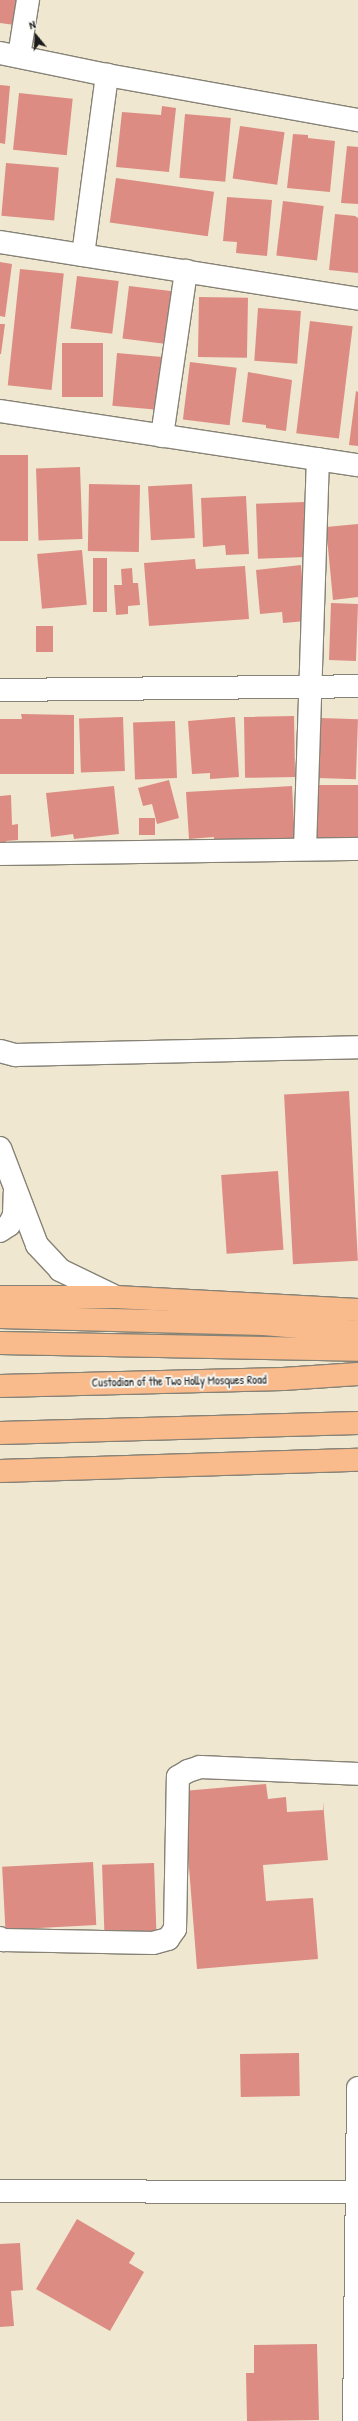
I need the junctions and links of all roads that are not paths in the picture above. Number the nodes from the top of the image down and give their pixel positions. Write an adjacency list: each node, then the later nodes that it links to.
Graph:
1 (28, 0): 2 (street)
2 (10, 55): 3 (street)
3 (107, 75): 4 (street); 6 (street)
4 (358, 120)
5 (0, 242): 6 (street)
6 (83, 255): 7 (street)
7 (186, 272): 8 (street); 10 (street)
8 (358, 298)
9 (0, 411): 10 (street)
10 (162, 436): 11 (street)
11 (318, 459): 12 (street); 13 (street)
12 (358, 465)
13 (311, 685): 14 (street); 15 (street); 16 (street)
14 (358, 686)
15 (0, 690)
16 (305, 849): 17 (street); 18 (street)
17 (358, 850)
18 (0, 854)
19 (358, 1047): 20 (street)
20 (0, 1051)
21 (0, 1148): 22 (street)
22 (14, 1189): 23 (street); 25 (street)
23 (0, 1231)
24 (0, 1297): 25 (main road)
25 (116, 1297): 26 (main road)
26 (358, 1310)
27 (0, 1317): 28 (main road)
28 (358, 1332)
29 (0, 1343): 30 (main road)
30 (358, 1350)
31 (358, 1374): 32 (main road, Custodian of the Two Holly Mosques Road)
32 (0, 1386)
33 (358, 1423): 34 (main road)
34 (0, 1433)
35 (358, 1460): 36 (main road)
36 (0, 1471)
37 (358, 1774): 38 (street)
38 (0, 1938)
39 (358, 2088): 40 (street)
40 (357, 2161): 42 (street)
41 (0, 2191): 42 (street)
42 (356, 2192): 43 (street)
43 (354, 2421)

